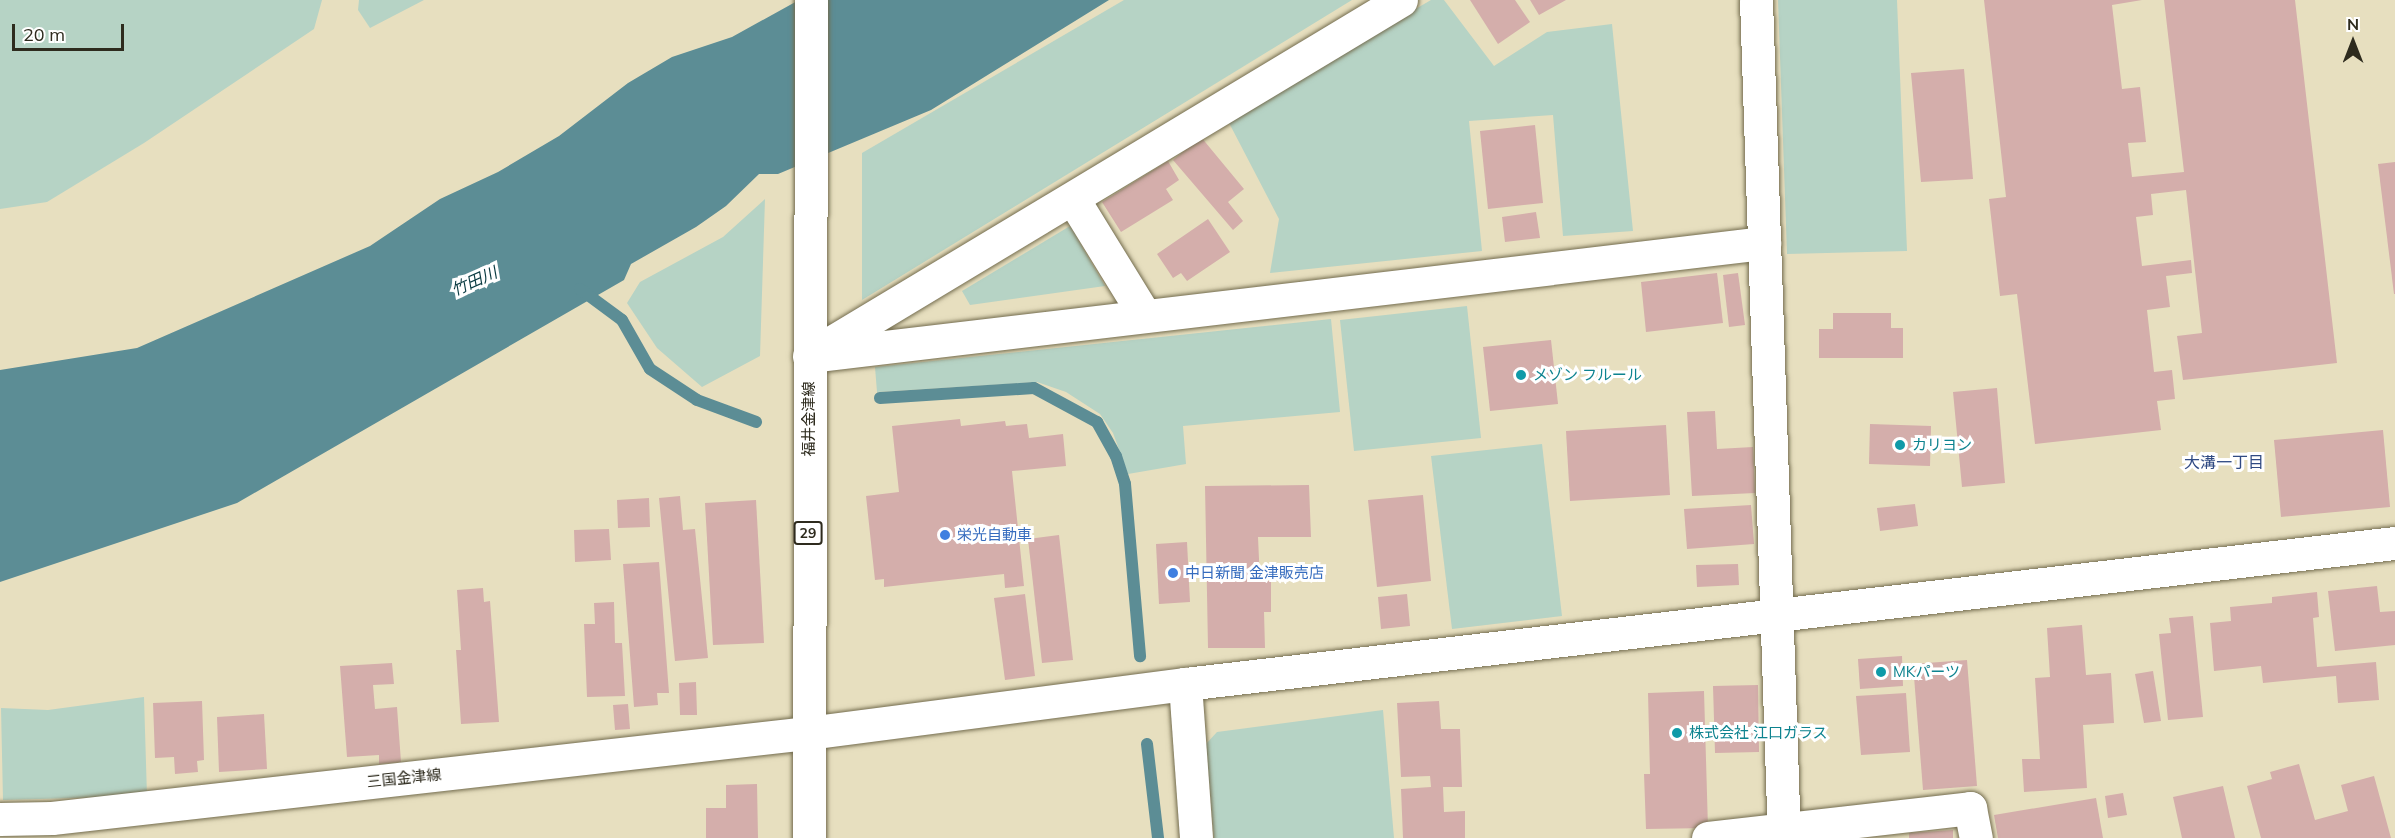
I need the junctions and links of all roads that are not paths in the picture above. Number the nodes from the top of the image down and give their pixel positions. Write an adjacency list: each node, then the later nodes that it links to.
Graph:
1 (811, 0): 7 (street, 福井金津線 / 29)
2 (1401, 0): 4 (street)
3 (1756, 0): 5 (street)
4 (1073, 199): 6 (street); 7 (street)
5 (1764, 243): 6 (street); 9 (street)
6 (1145, 316): 7 (street)
7 (809, 344): 11 (street, 福井金津線 / 29)
8 (2395, 543): 9 (street, 三国金津線)
9 (1778, 614): 10 (street, 三国金津線); 13 (street)
10 (1185, 684): 11 (street, 三国金津線); 15 (street)
11 (808, 733): 12 (street, 三国金津線); 14 (street, 福井金津線 / 29)
12 (0, 819)
13 (1784, 833): 16 (street); 17 (street)
14 (809, 838)
15 (1196, 838)
16 (1708, 838)
17 (1976, 838)

